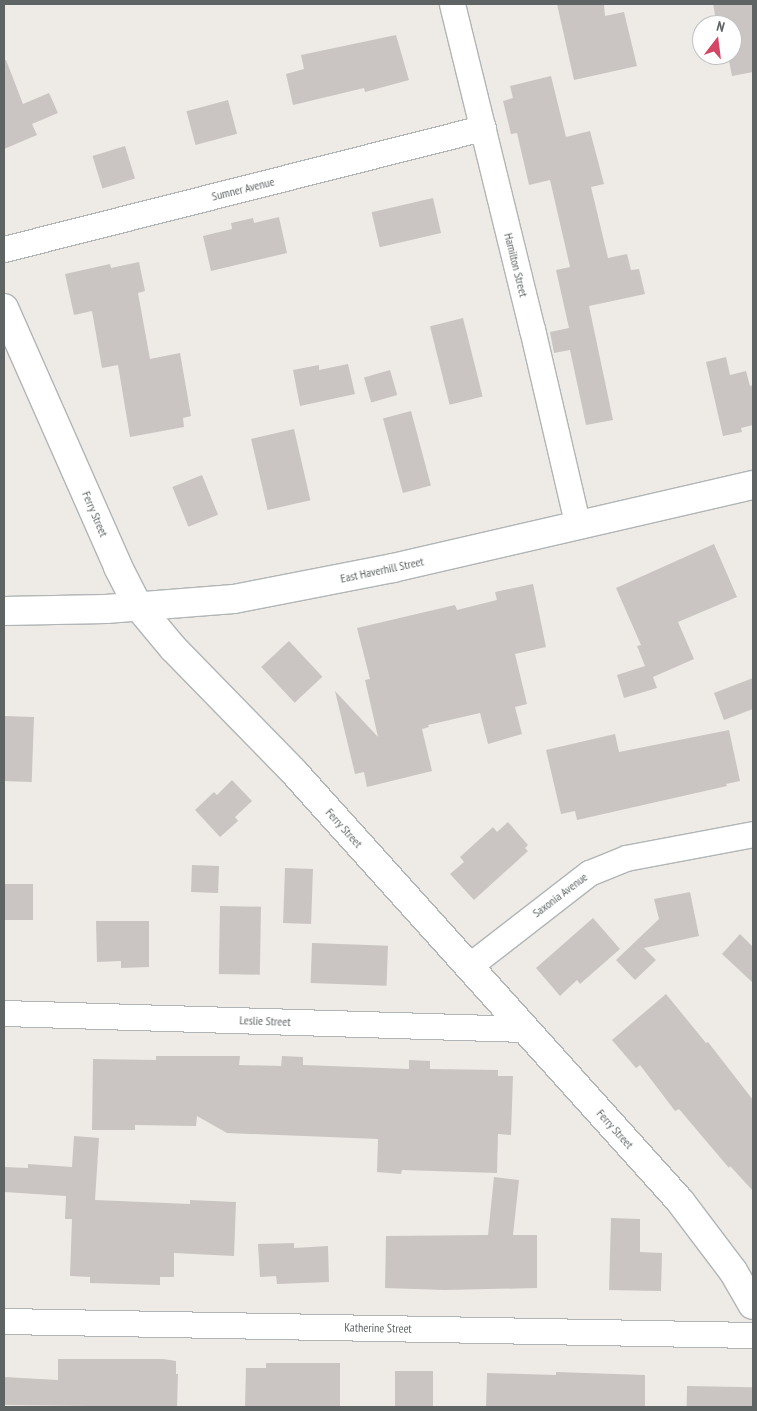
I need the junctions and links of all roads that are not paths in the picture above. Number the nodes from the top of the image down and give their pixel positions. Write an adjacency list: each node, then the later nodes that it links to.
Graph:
1 (452, 4): 2 (street, Hamilton Street)
2 (482, 128): 3 (street, Sumner Avenue); 6 (street, Hamilton Street)
3 (4, 249)
4 (4, 308): 7 (street, Ferry Street)
5 (753, 485): 6 (street, East Haverhill Street)
6 (578, 526): 7 (street, East Haverhill Street)
7 (138, 606): 8 (street, East Haverhill Street); 10 (street, Ferry Street)
8 (4, 611)
9 (753, 834): 10 (street, Saxonia Avenue)
10 (469, 966): 12 (street, Ferry Street)
11 (4, 1013): 12 (street, Leslie Street)
12 (526, 1029): 13 (street, Ferry Street)
13 (753, 1305)
14 (4, 1321): 15 (street, Katherine Street)
15 (753, 1335)

